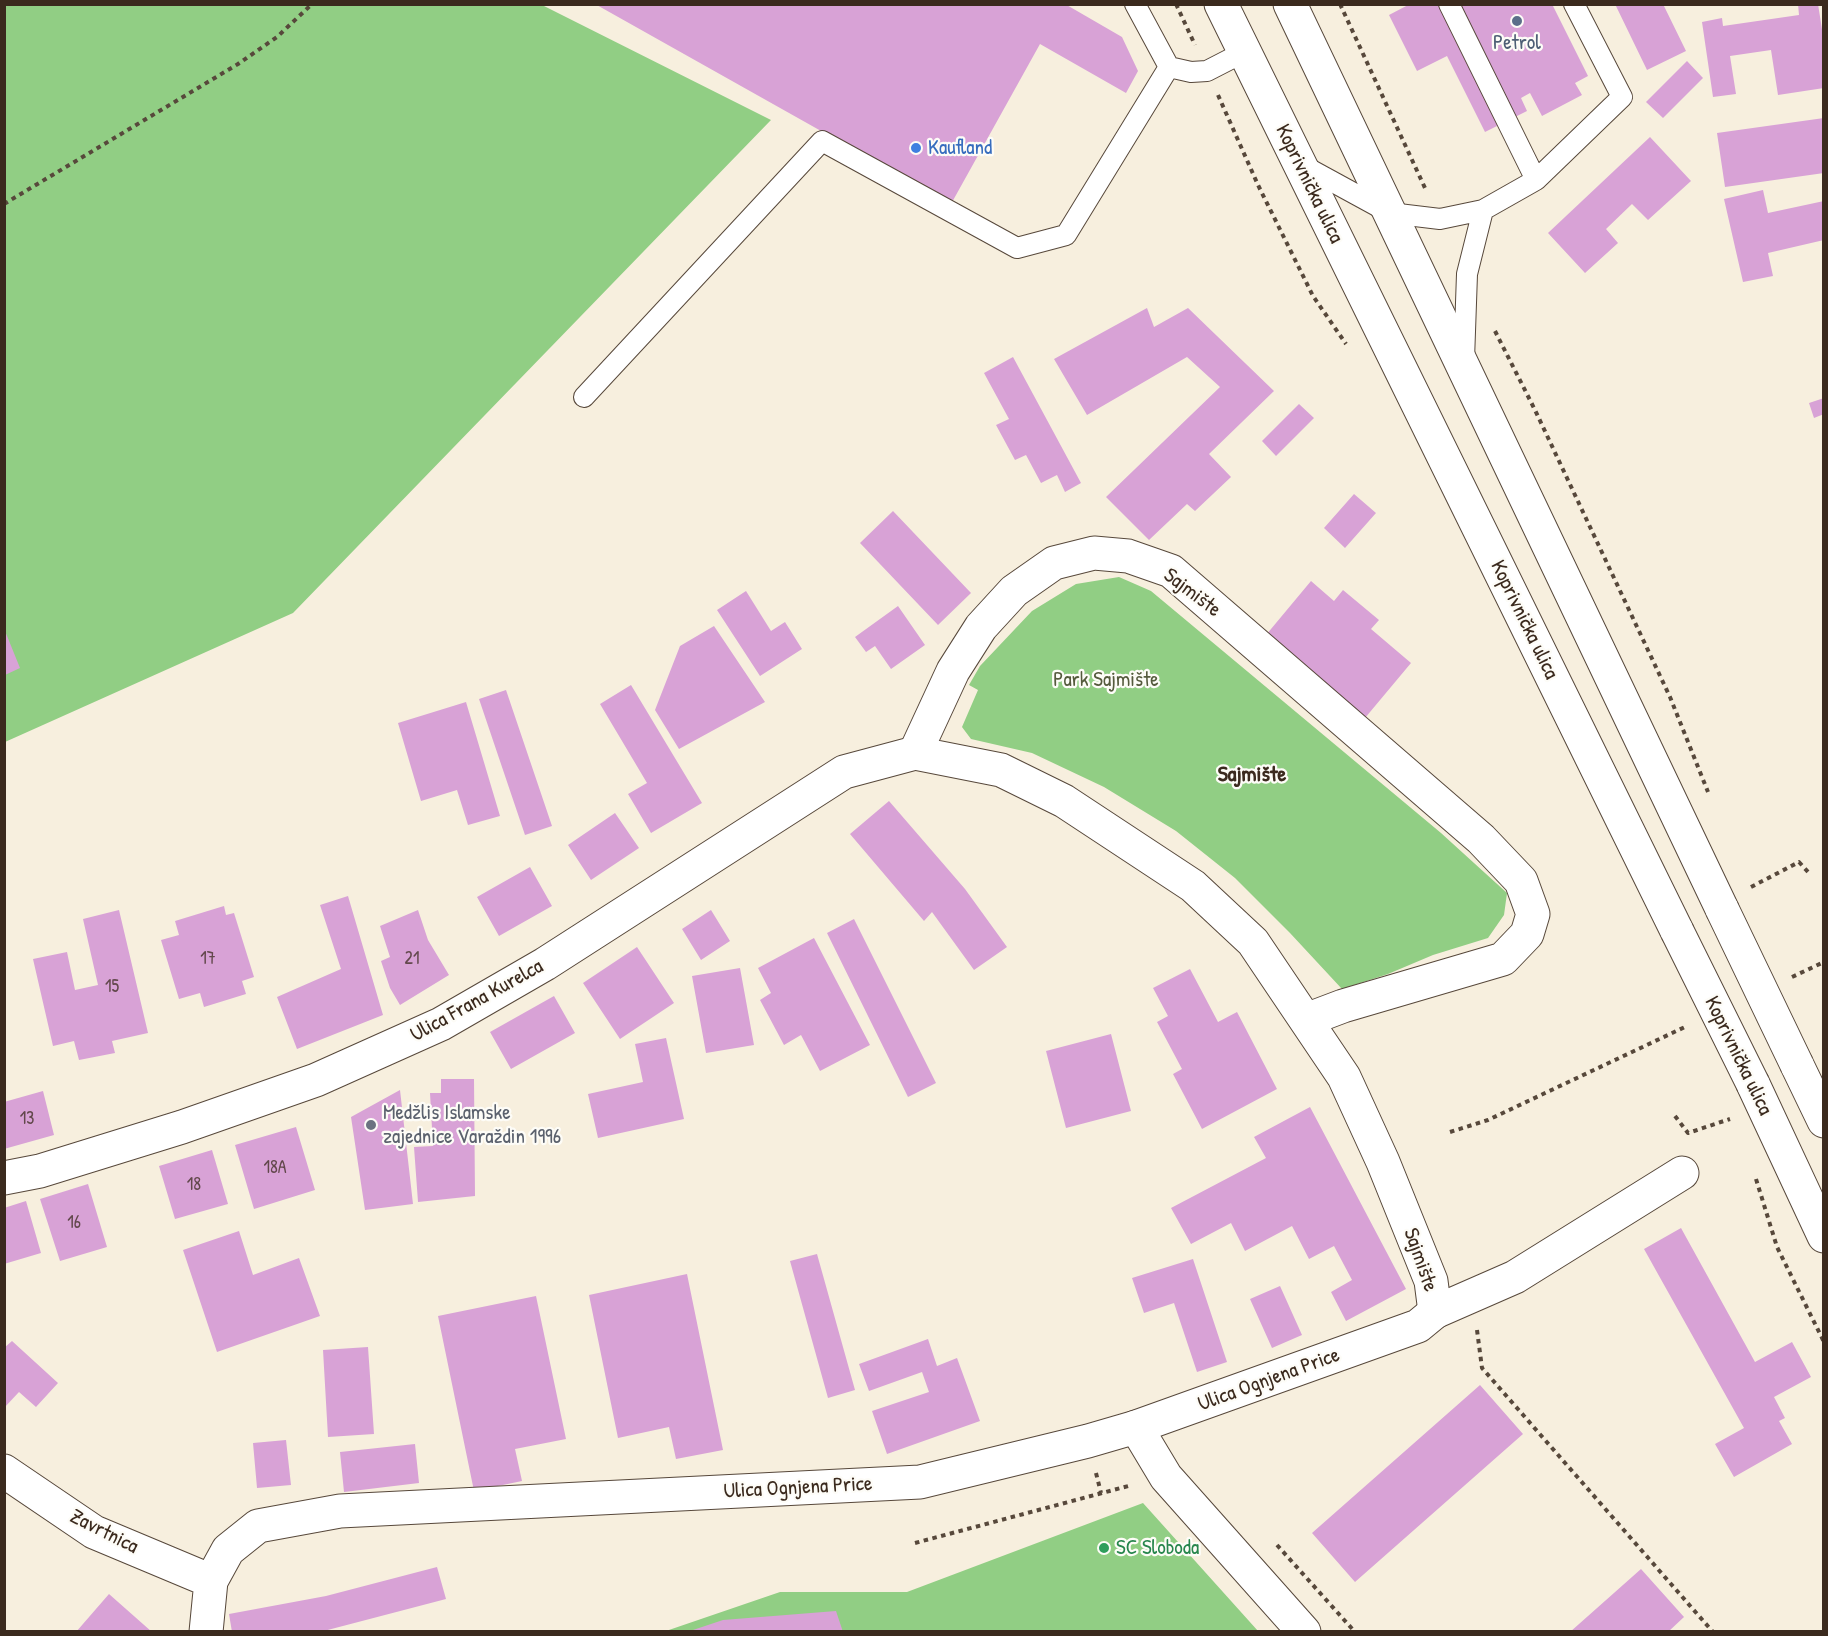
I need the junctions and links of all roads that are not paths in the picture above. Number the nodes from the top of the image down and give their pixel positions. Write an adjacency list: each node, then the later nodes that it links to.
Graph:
1 (1135, 4): 7 (lane)
2 (1221, 4): 6 (street, Koprivnička ulica)
3 (1290, 4): 11 (street)
4 (1449, 4): 9 (lane)
5 (1574, 4): 9 (lane)
6 (1244, 52): 7 (lane); 8 (street, Koprivnička ulica)
7 (1169, 67): 13 (lane)
8 (1299, 164): 11 (lane); 19 (street, Koprivnička ulica, bridge)
9 (1536, 180): 10 (lane)
10 (1483, 210): 11 (lane); 12 (lane)
11 (1390, 213): 12 (street)
12 (1464, 368): 16 (street, bridge)
13 (584, 397)
14 (915, 753): 15 (street, Sajmište); 15 (street, Sajmište); 18 (street, Ulica Frana Kurelca)
15 (1306, 1020): 20 (street, Sajmište)
16 (1824, 1121)
17 (1682, 1173): 20 (street, Sajmište)
18 (4, 1179)
19 (1824, 1236)
20 (1435, 1312): 21 (street, Ulica Ognjena Price)
21 (1136, 1427): 23 (street, Ulica Ognjena Price); 25 (street)
22 (4, 1472): 23 (street, Zavrtnica)
23 (211, 1581): 24 (street, Ulica Ognjena Price)
24 (206, 1632)
25 (1304, 1632)

